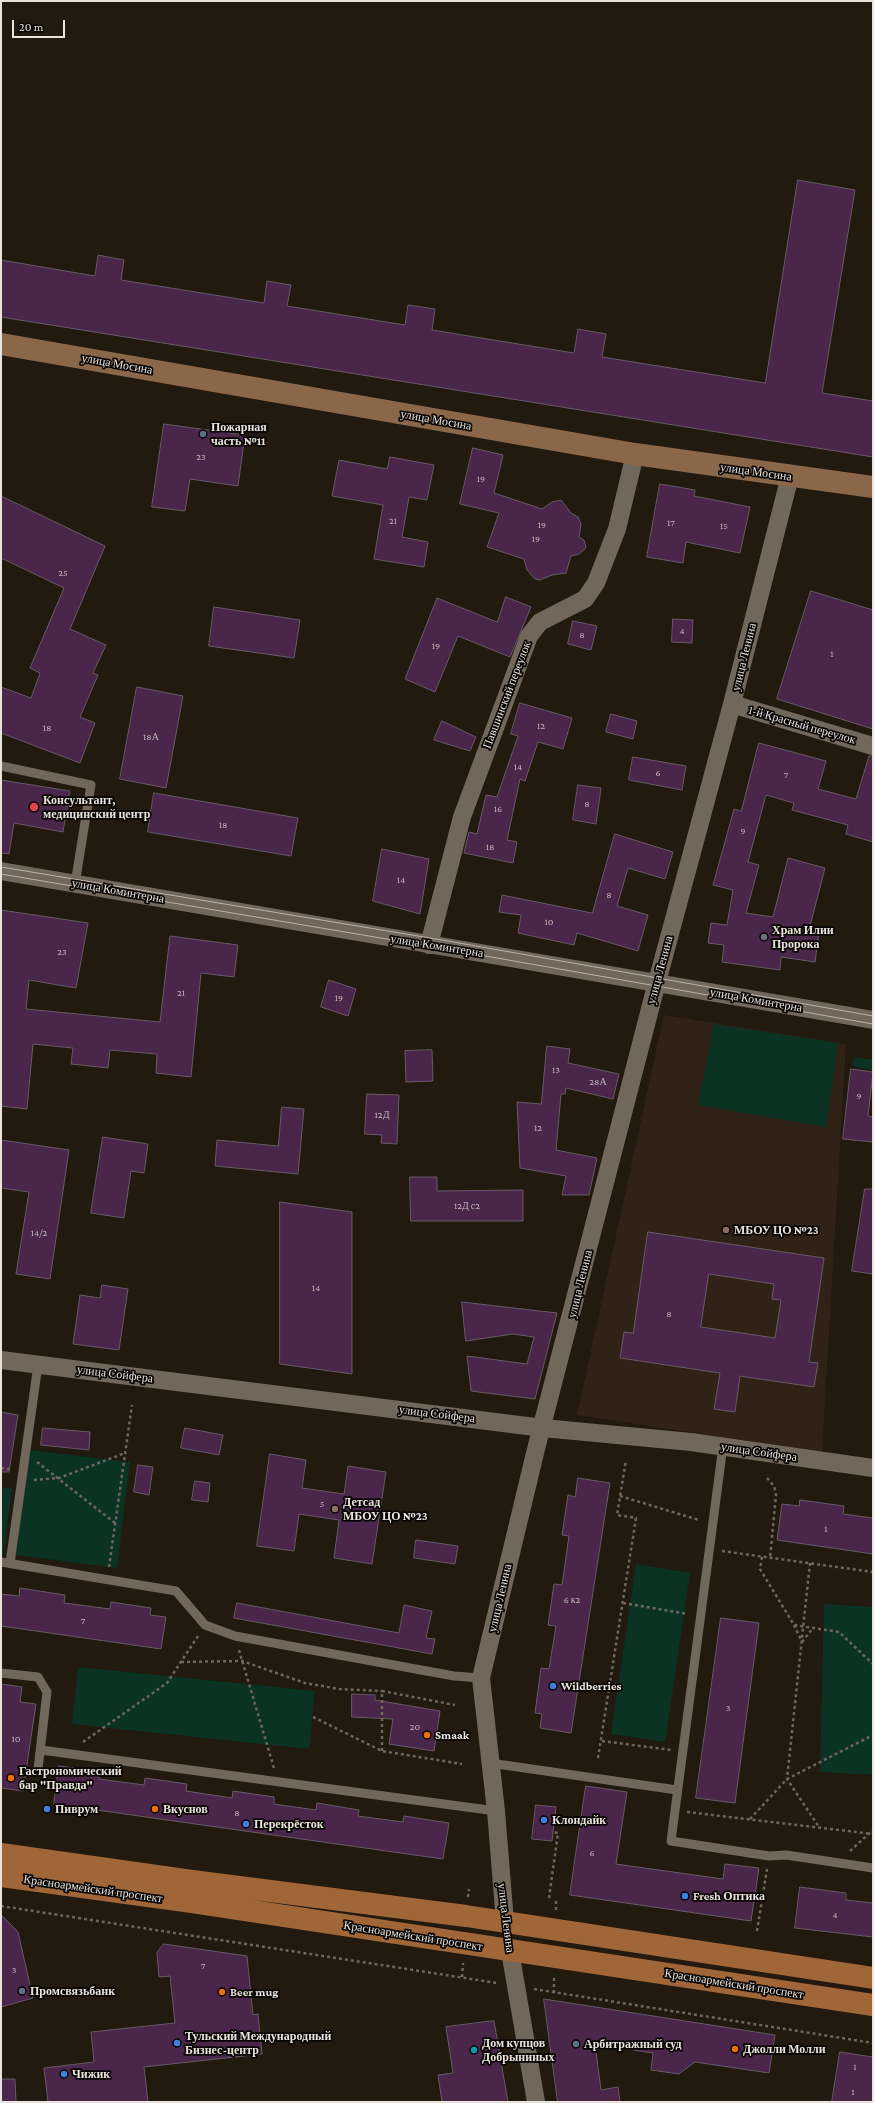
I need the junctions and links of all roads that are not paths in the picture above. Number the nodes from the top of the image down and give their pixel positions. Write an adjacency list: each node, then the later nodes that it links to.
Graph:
1 (1, 344): 2 (main road, улица Мосина)
2 (635, 454): 3 (main road, улица Мосина); 10 (street, Павшинский переулок)
3 (790, 476): 4 (main road, улица Мосина); 5 (street, улица Ленина)
4 (873, 488)
5 (732, 704): 6 (street, 1-й Красный переулок); 11 (street, улица Ленина)
6 (873, 746)
7 (1, 766): 9 (lane)
8 (1, 871): 9 (street, улица Коминтерна)
9 (75, 884): 10 (street, улица Коминтерна)
10 (428, 945): 11 (street, улица Коминтерна)
11 (657, 982): 12 (street, улица Коминтерна); 15 (street, улица Ленина)
12 (873, 1020)
13 (1, 1360): 14 (street, улица Сойфера)
14 (38, 1365): 15 (street, улица Сойфера); 18 (lane)
15 (543, 1428): 16 (street, улица Сойфера); 20 (street, улица Ленина)
16 (723, 1446): 17 (street, улица Сойфера); 24 (lane)
17 (873, 1468)
18 (6, 1563): 20 (lane)
19 (1, 1673): 21 (lane)
20 (481, 1678): 22 (street, улица Ленина)
21 (41, 1750): 23 (lane); 25 (lane)
22 (490, 1763): 24 (lane); 25 (street, улица Ленина)
23 (38, 1769)
24 (677, 1790): 27 (lane)
25 (496, 1812): 29 (street, улица Ленина)
26 (1, 1854): 29 (main road, Красноармейский проспект)
27 (873, 1868)
28 (1, 1876): 30 (main road, Красноармейский проспект)
29 (505, 1922): 30 (main road, улица Ленина); 31 (main road, Красноармейский проспект)
30 (510, 1951): 32 (main road, Красноармейский проспект); 33 (street, улица Ленина)
31 (873, 1978)
32 (873, 2005)
33 (536, 2102)

